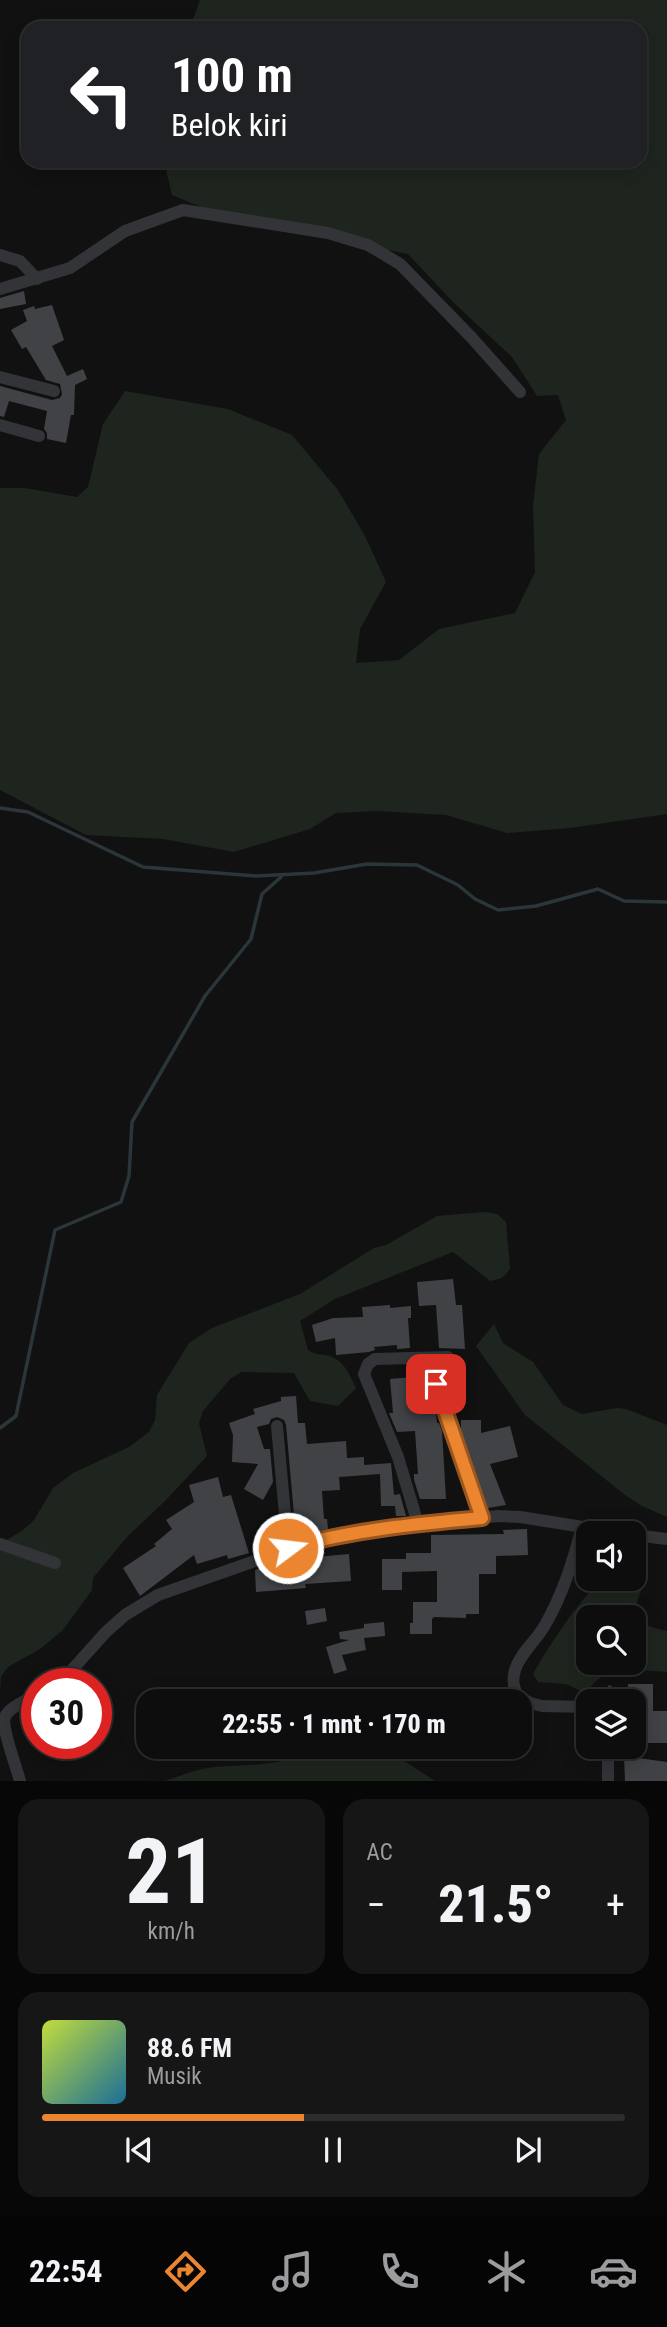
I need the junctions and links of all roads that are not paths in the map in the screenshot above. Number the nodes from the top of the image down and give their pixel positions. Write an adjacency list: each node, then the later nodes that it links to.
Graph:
1 (0, 255): 2 (street)
2 (37, 279): 3 (street); 6 (street)
3 (0, 289)
4 (0, 377): 5 (street)
5 (54, 391)
6 (520, 392)
7 (0, 425): 8 (street)
8 (39, 436)
9 (448, 1357): 10 (street)
10 (427, 1358): 12 (street); 13 (street)
11 (277, 1426): 18 (street)
12 (482, 1518): 13 (street); 14 (street)
13 (418, 1524): 18 (street)
14 (576, 1527)
15 (646, 1536): 16 (street)
16 (667, 1539)
17 (0, 1544): 20 (street)
18 (288, 1548): 21 (street)
19 (576, 1551): 23 (street)
20 (55, 1563)
21 (73, 1668)
22 (21, 1703): 25 (street)
23 (576, 1706)
24 (608, 1759): 26 (street)
25 (20, 1781)
26 (608, 1781)

